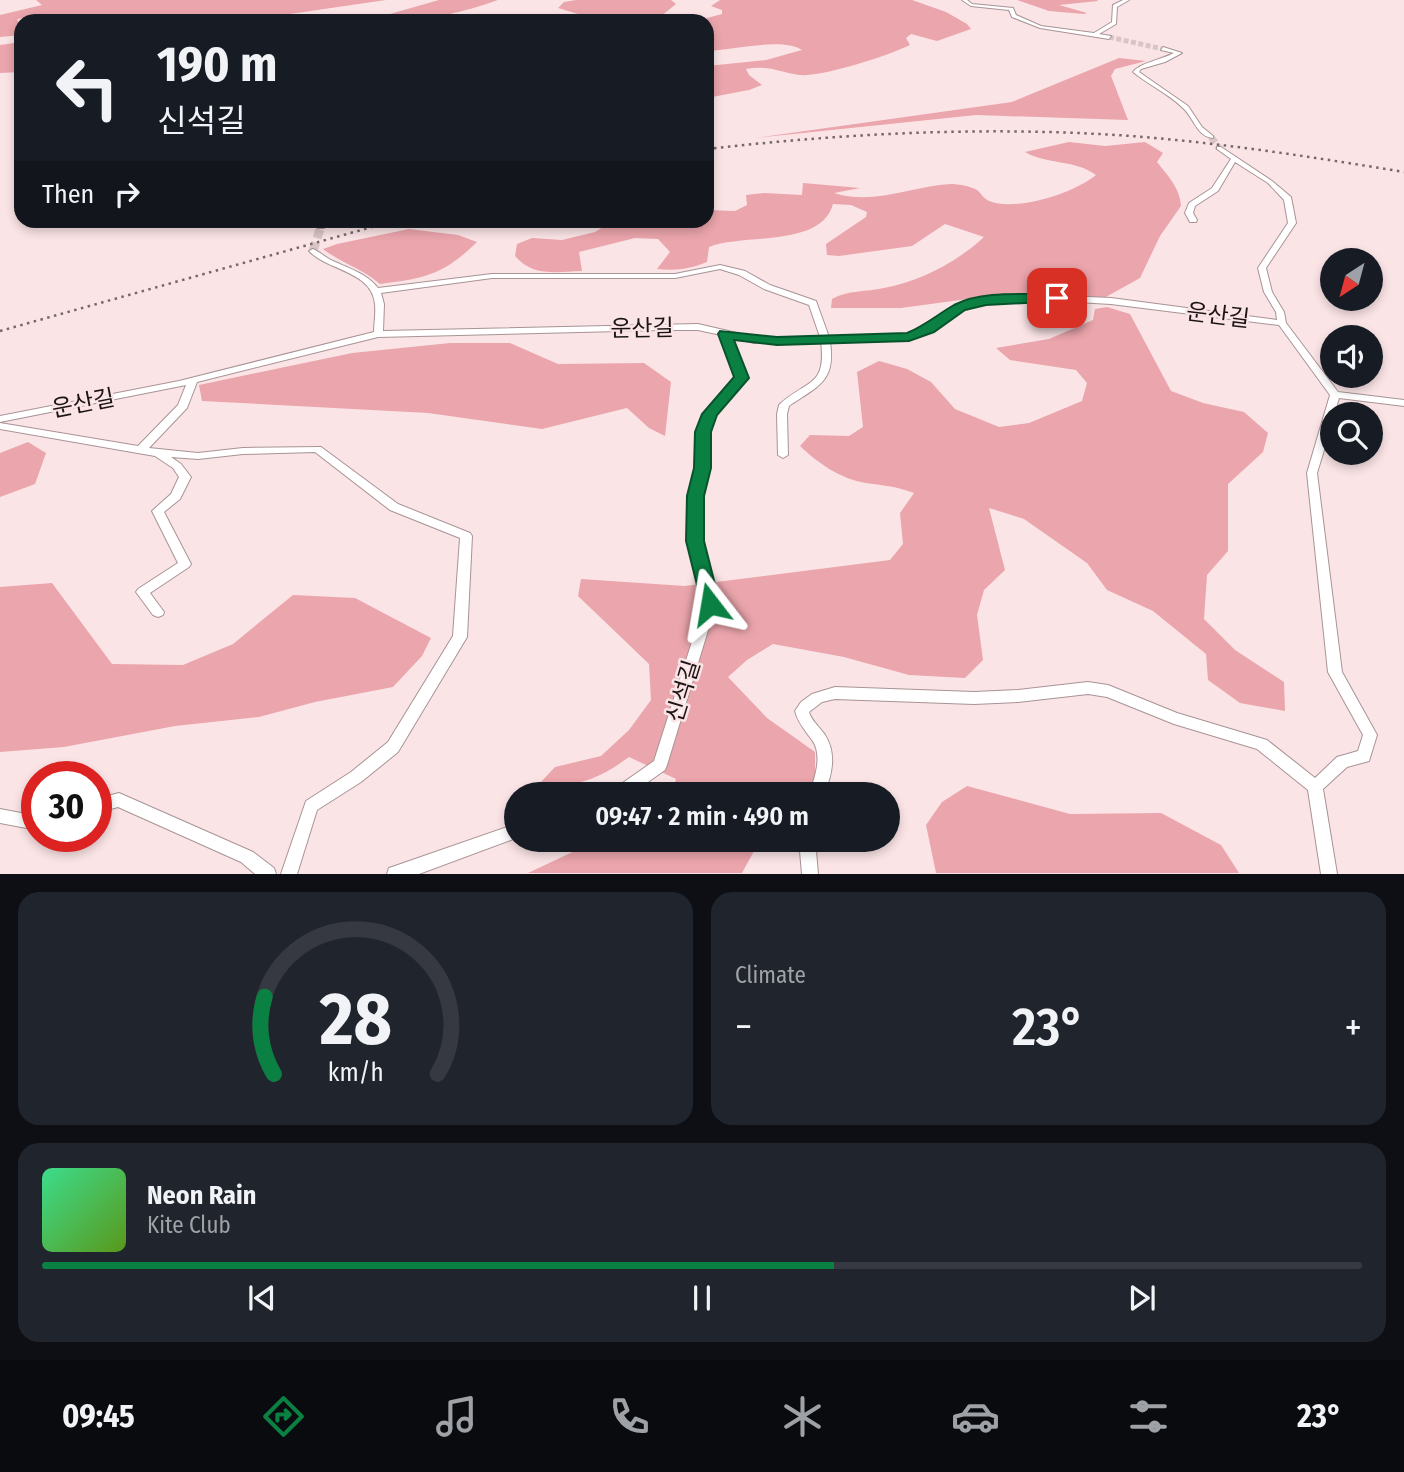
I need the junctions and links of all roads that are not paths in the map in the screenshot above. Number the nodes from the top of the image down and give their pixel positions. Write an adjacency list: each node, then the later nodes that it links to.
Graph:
1 (964, 0): 3 (street)
2 (1127, 0): 3 (street)
3 (1096, 34): 4 (street)
4 (1109, 37)
5 (1163, 48): 6 (street)
6 (1211, 137)
7 (1219, 148): 8 (street)
8 (1234, 159): 9 (street); 12 (street)
9 (1193, 220)
10 (313, 251): 11 (street)
11 (375, 291): 13 (street); 15 (street)
12 (1282, 323): 15 (street, 운산길); 17 (street)
13 (378, 334): 14 (street, 운산길); 16 (street, 운산길)
14 (724, 334): 15 (street, 운산길); 25 (street, 신석길)
15 (823, 338): 23 (street)
16 (193, 380): 19 (street, 운산길); 21 (street)
17 (1335, 395): 18 (street); 27 (street)
18 (1404, 403)
19 (0, 419)
20 (0, 426): 21 (street)
21 (141, 450): 22 (street)
22 (157, 453): 24 (street); 34 (street)
23 (783, 455)
24 (158, 612)
25 (636, 782)
26 (821, 782): 27 (street)
27 (1314, 787): 37 (street)
28 (112, 802): 33 (street)
29 (0, 816): 30 (street)
30 (21, 820)
31 (504, 835): 35 (street)
32 (808, 852): 36 (street)
33 (268, 873)
34 (289, 873)
35 (395, 873)
36 (810, 873)
37 (1329, 873)

